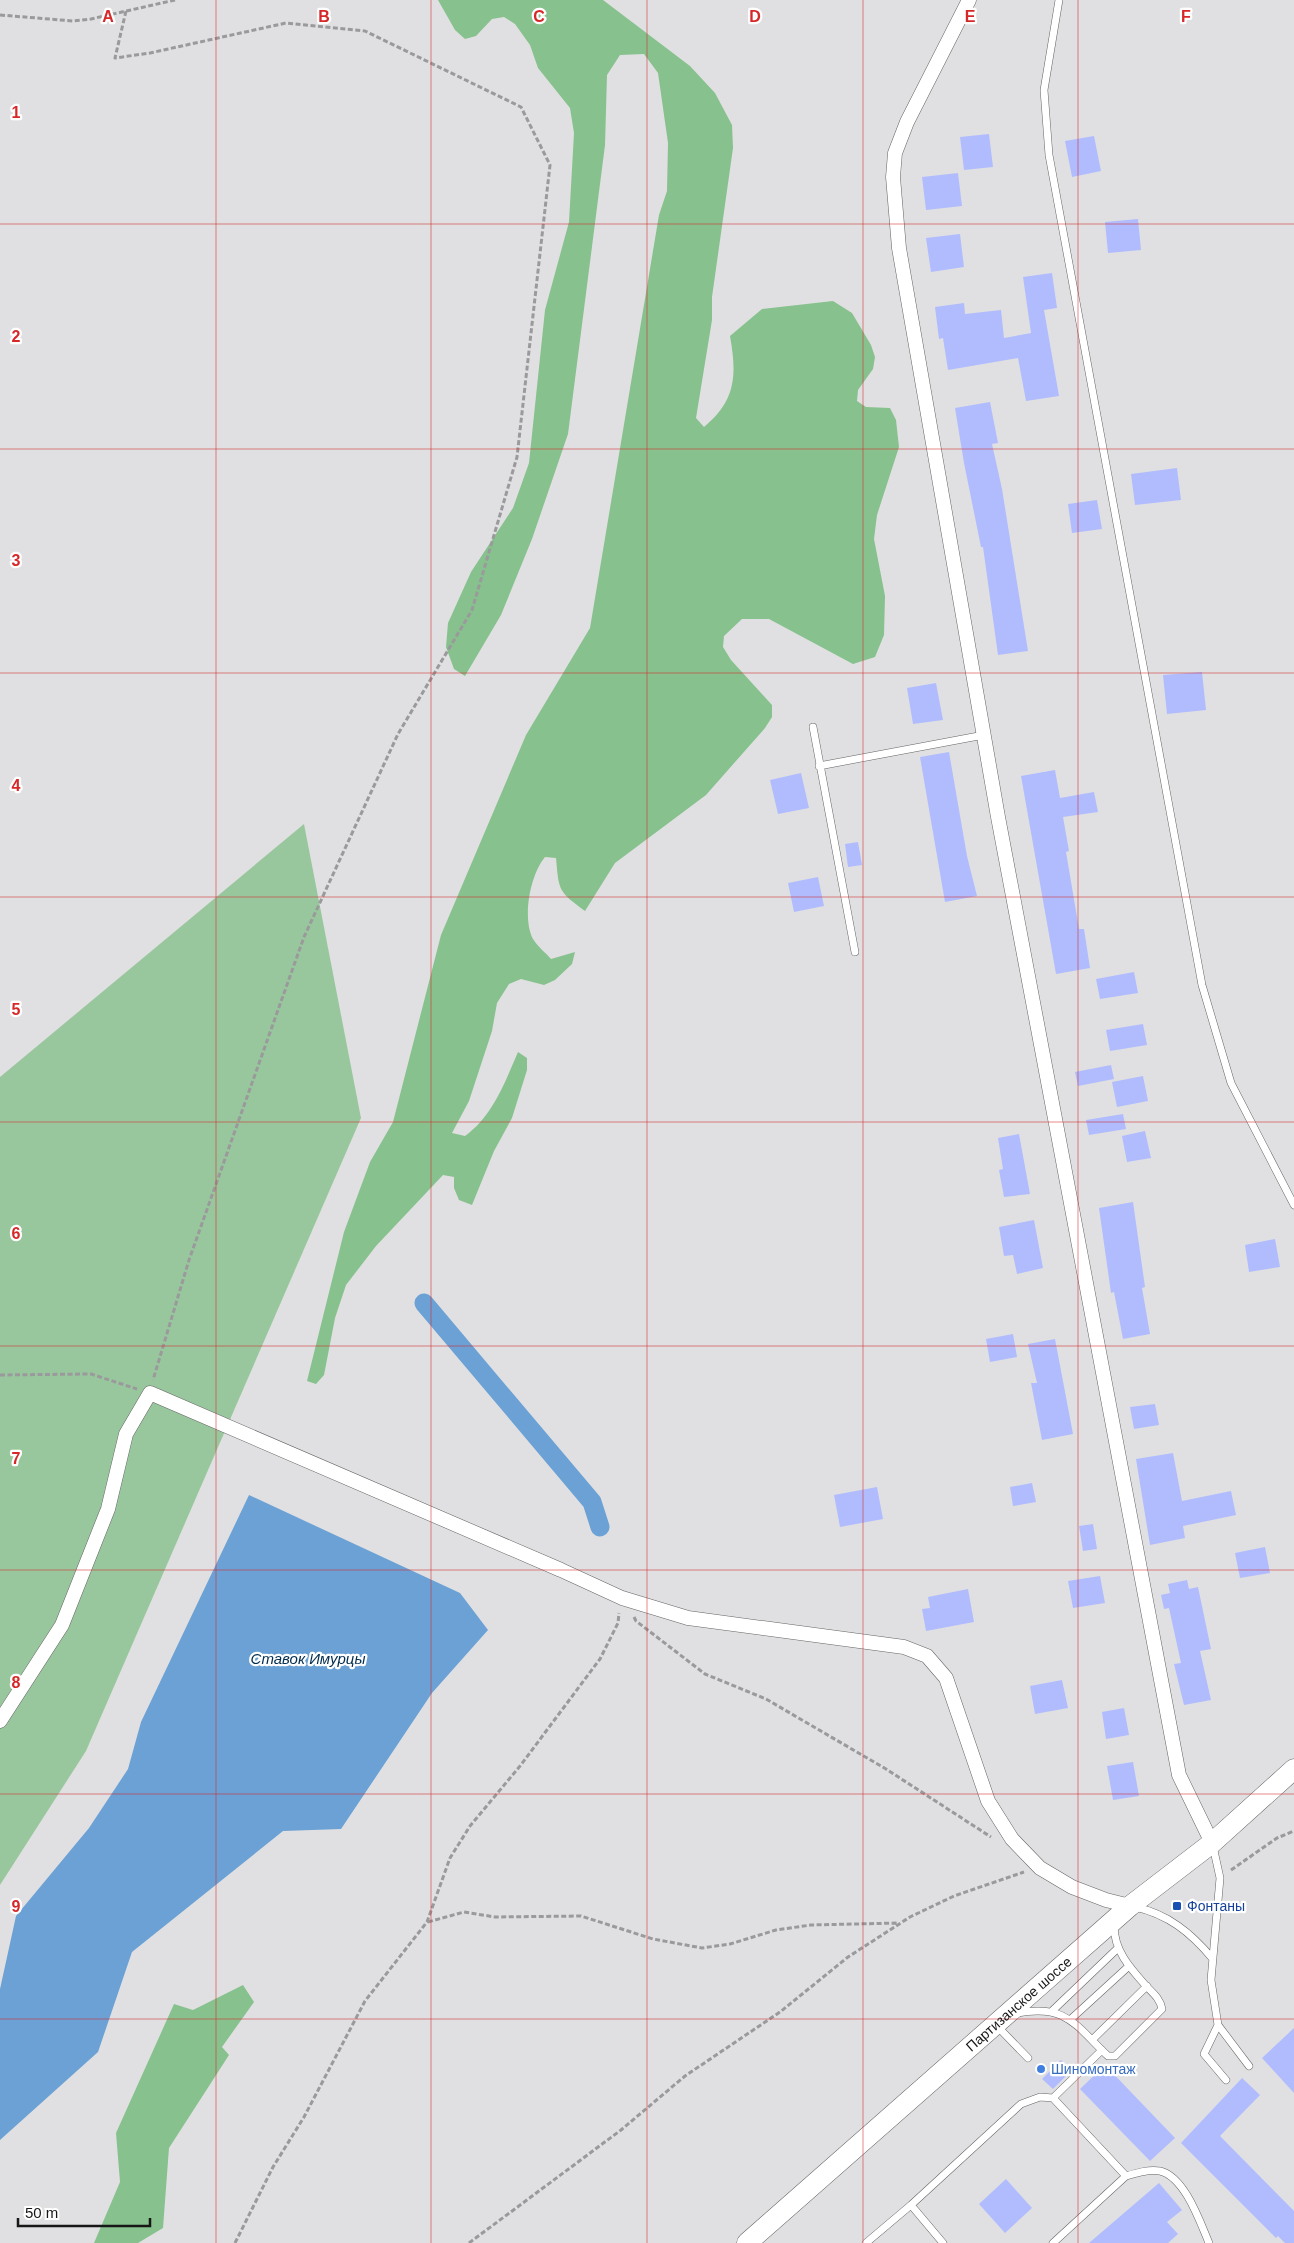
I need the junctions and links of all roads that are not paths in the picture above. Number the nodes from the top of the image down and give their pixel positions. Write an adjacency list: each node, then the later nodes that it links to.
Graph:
1 (969, 0): 4 (street)
2 (1059, 0): 7 (lane)
3 (813, 727): 5 (lane)
4 (984, 735): 5 (lane); 10 (street)
5 (820, 766): 6 (lane)
6 (854, 952)
7 (1294, 1205)
8 (0, 1721): 11 (street)
9 (1294, 1769): 10 (main road, Партизанское шоссе)
10 (1212, 1843): 11 (main road, Партизанское шоссе); 14 (lane)
11 (1130, 1906): 12 (main road, Партизанское шоссе); 14 (lane)
12 (1114, 1920): 13 (lane); 19 (main road, Партизанское шоссе)
13 (1118, 1949): 15 (lane); 17 (lane)
14 (1212, 1958): 20 (lane)
15 (1128, 1966): 16 (lane); 18 (lane)
16 (1147, 1986): 21 (lane); 22 (lane)
17 (1051, 2012): 18 (lane); 19 (lane)
18 (1071, 2019): 21 (lane)
19 (1001, 2020): 23 (lane); 29 (main road, Партизанское шоссе)
20 (1218, 2026): 24 (lane); 25 (lane)
21 (1092, 2040): 22 (lane)
22 (1102, 2050): 26 (lane)
23 (1028, 2058)
24 (1249, 2066)
25 (1226, 2080)
26 (1053, 2098): 27 (lane); 28 (lane)
27 (1126, 2176): 32 (lane); 33 (lane)
28 (912, 2206): 30 (lane); 31 (lane)
29 (747, 2243)
30 (866, 2243)
31 (943, 2243)
32 (1053, 2243)
33 (1209, 2243)

